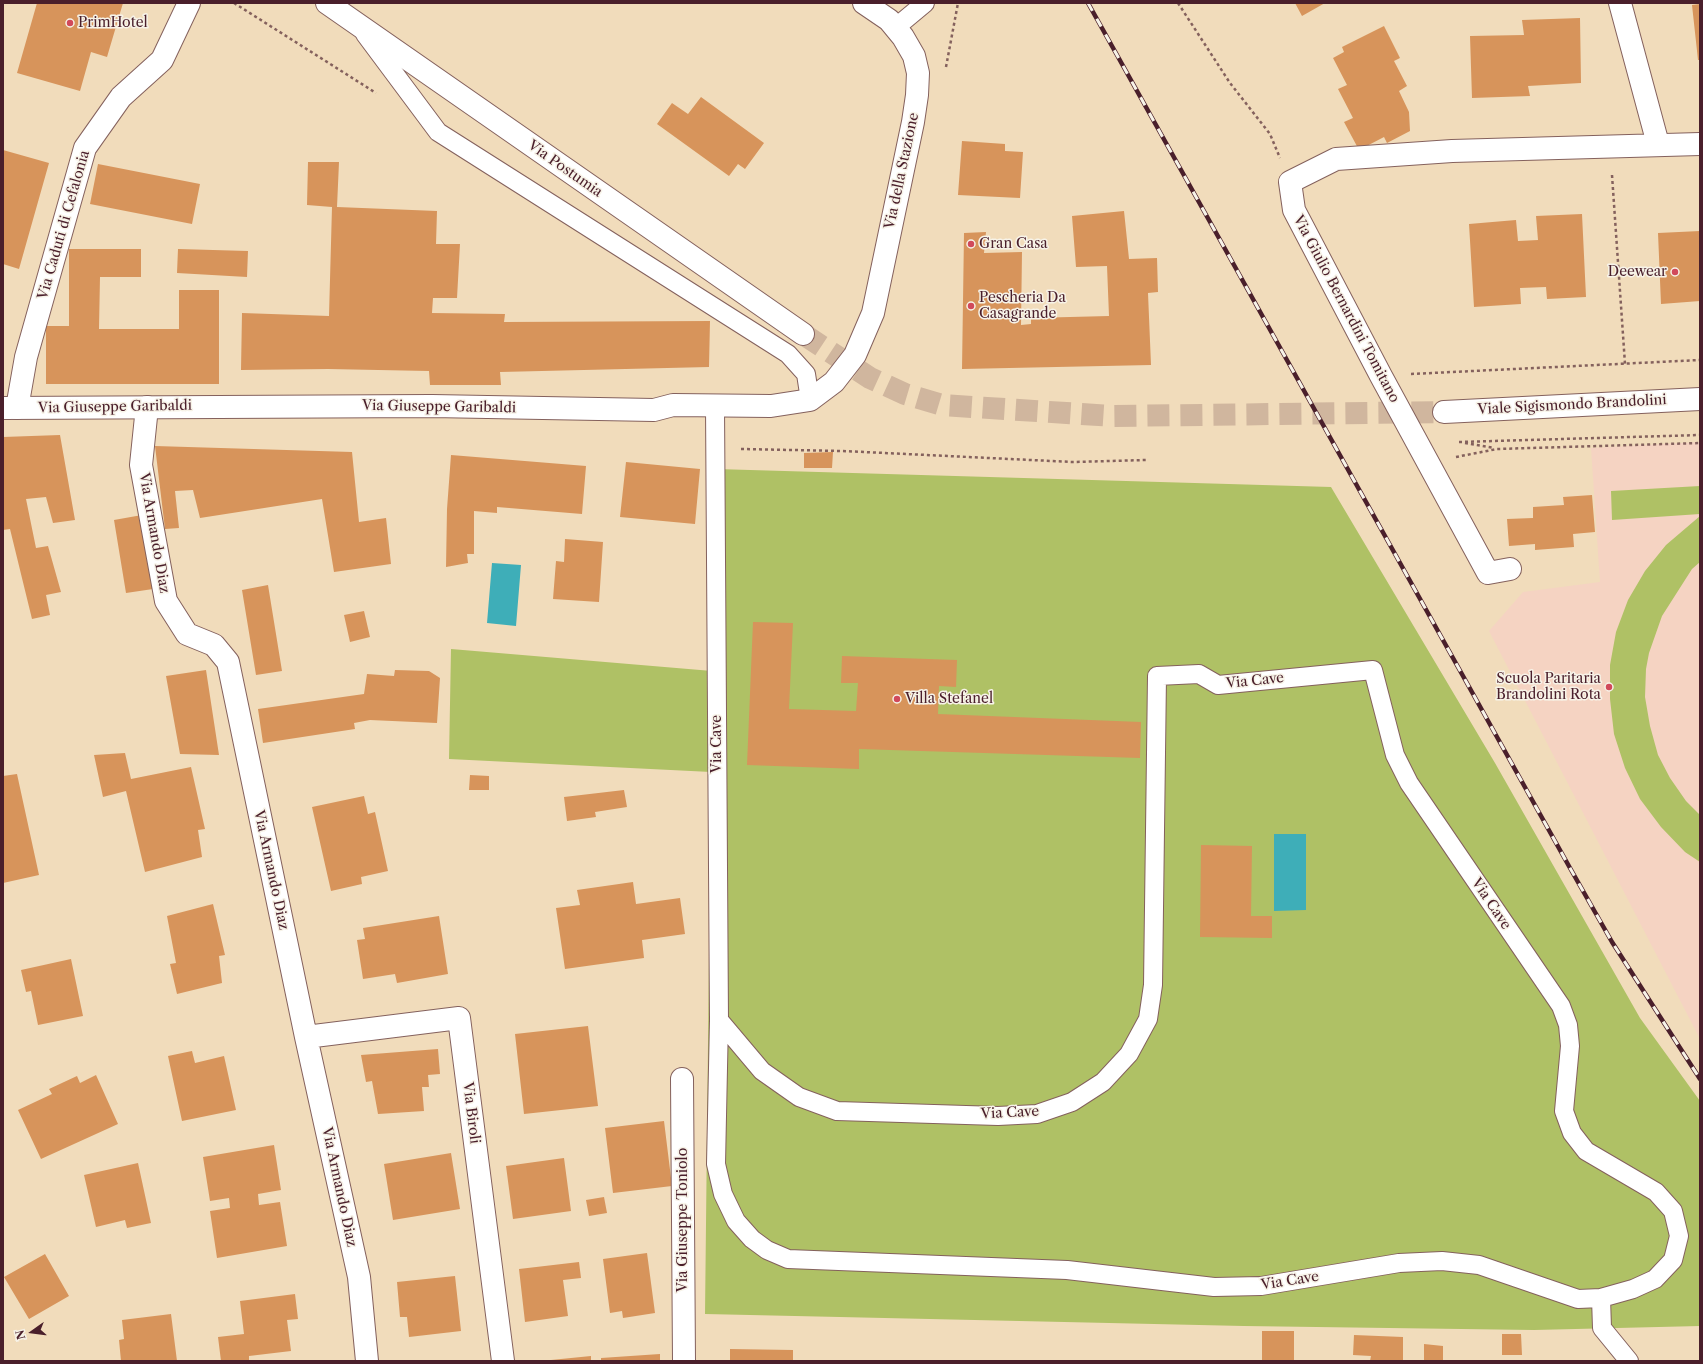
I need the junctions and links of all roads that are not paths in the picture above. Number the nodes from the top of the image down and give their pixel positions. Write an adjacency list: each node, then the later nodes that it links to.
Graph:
1 (189, 3): 16 (street, Via Caduti di Cefalonia)
2 (327, 3): 6 (street, Via Postumia)
3 (925, 3): 7 (lane)
4 (1620, 3): 8 (street)
5 (867, 4): 7 (street, Via della Stazione)
6 (358, 25): 10 (street, Via Postumia); 13 (lane)
7 (895, 28): 11 (street, Via della Stazione)
8 (1658, 144): 9 (street); 18 (street, Via Giulio Bernardini Tomitano)
9 (1700, 144)
10 (803, 334)
11 (855, 355): 13 (street, Via Giuseppe Garibaldi)
12 (1700, 399): 17 (street, Viale Sigismondo Brandolini)
13 (810, 400): 15 (street, Via Giuseppe Garibaldi)
14 (147, 406): 15 (street, Via Giuseppe Garibaldi); 16 (street, Via Giuseppe Garibaldi); 20 (street, Via Armando Diaz)
15 (715, 406): 19 (lane, Via Cave)
16 (10, 408)
17 (1444, 412)
18 (1510, 569)
19 (719, 1020): 22 (lane, Via Cave); 22 (lane, Via Cave)
20 (306, 1036): 23 (street, Via Armando Diaz); 24 (street, Via Biroli)
21 (682, 1078): 25 (street, Via Giuseppe Toniolo)
22 (1601, 1298): 26 (lane)
23 (367, 1361)
24 (503, 1361)
25 (684, 1361)
26 (1629, 1361)

